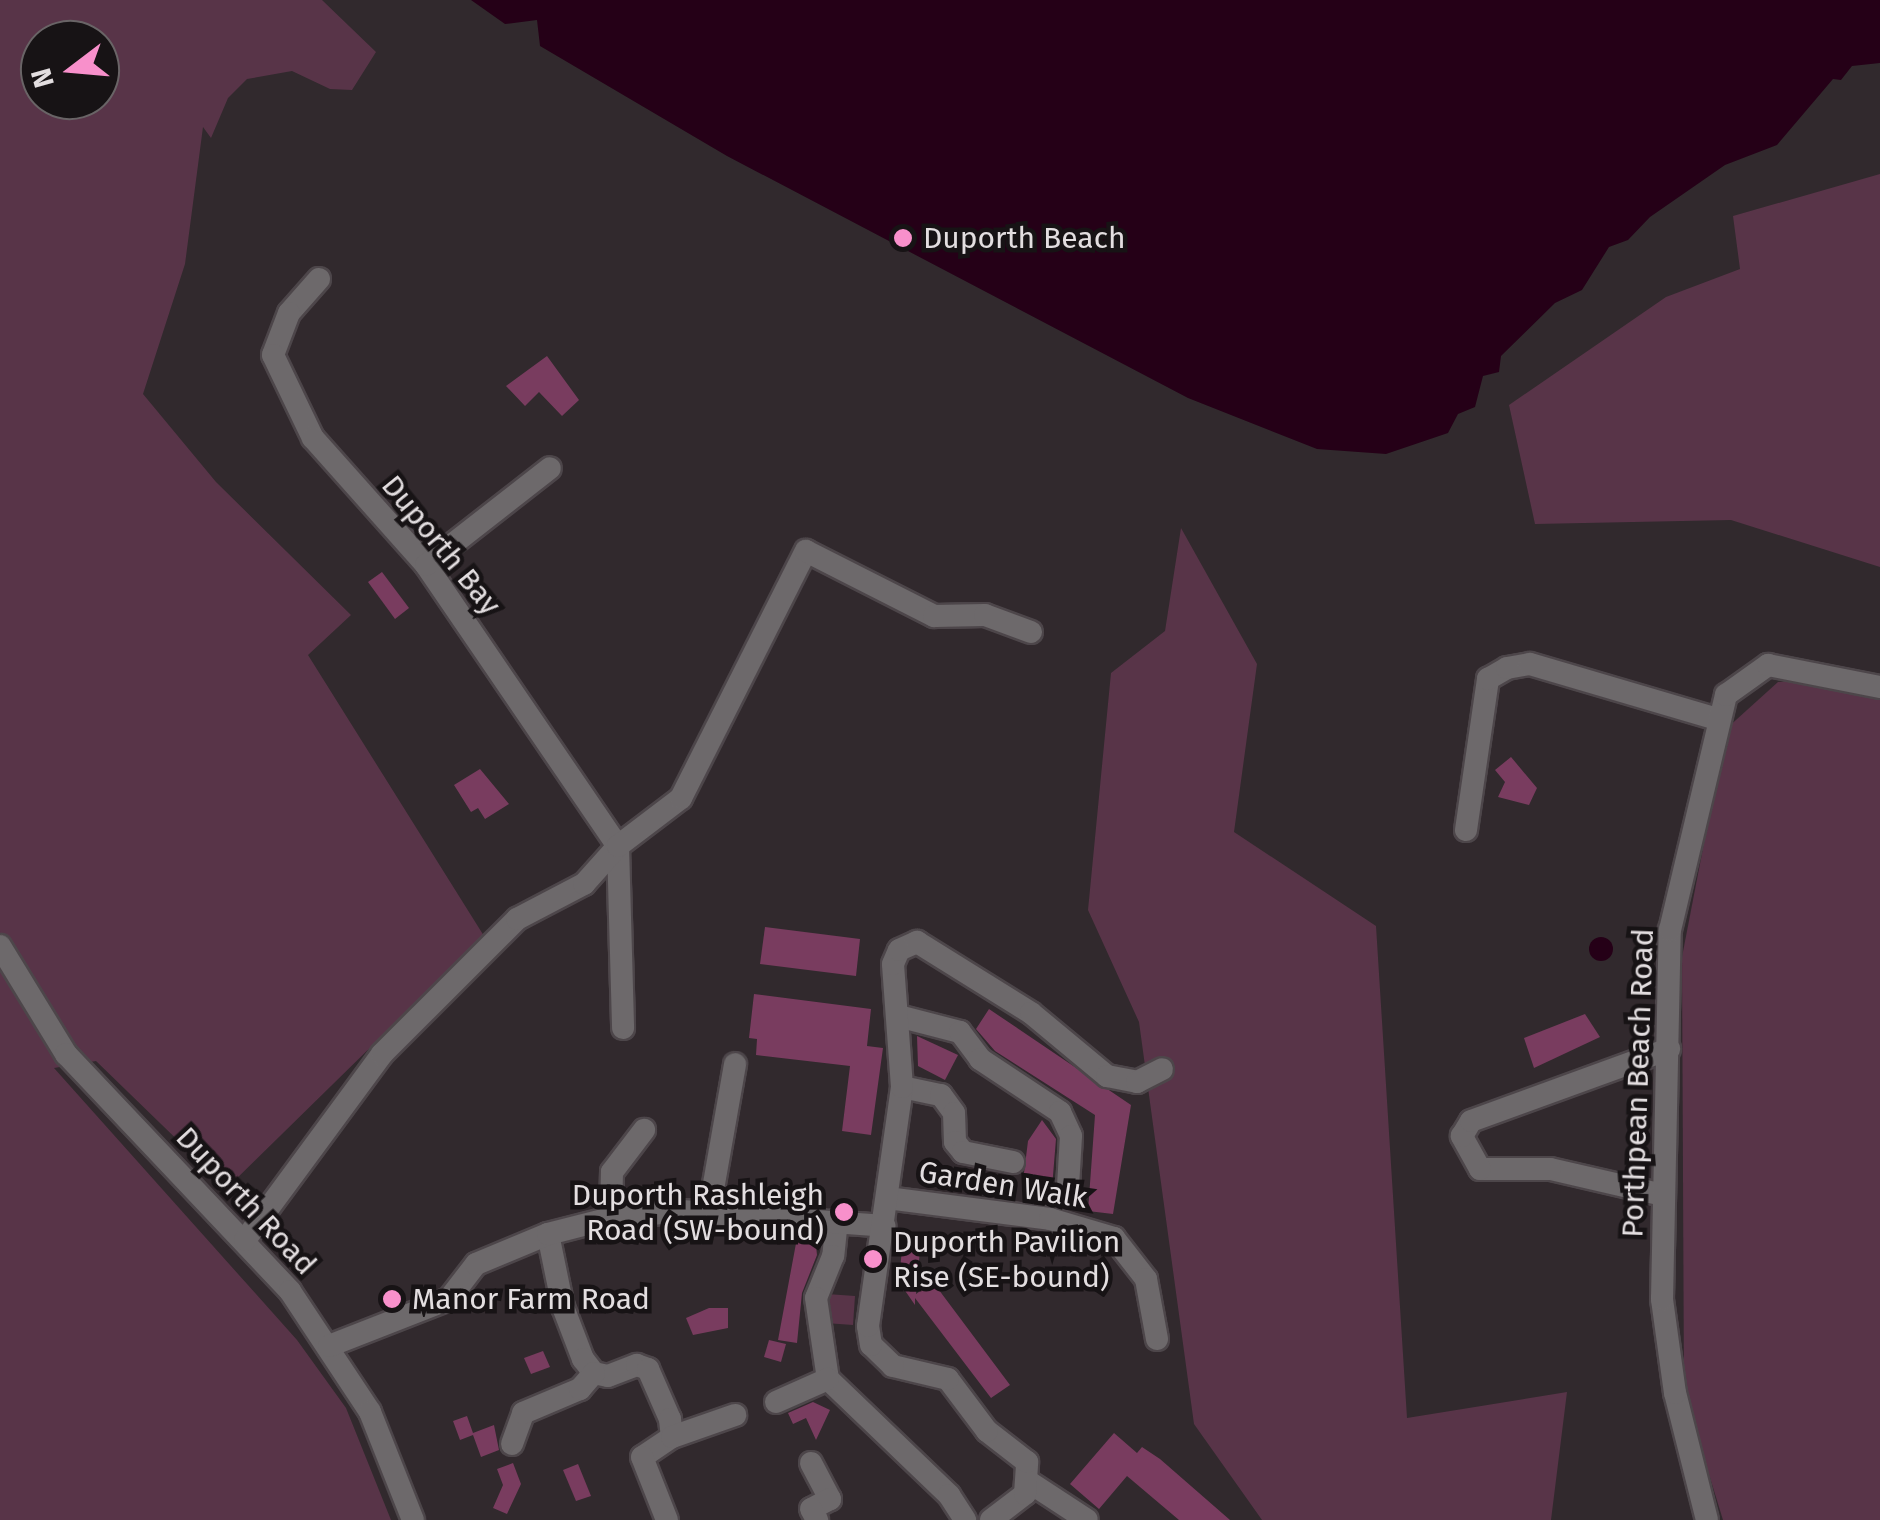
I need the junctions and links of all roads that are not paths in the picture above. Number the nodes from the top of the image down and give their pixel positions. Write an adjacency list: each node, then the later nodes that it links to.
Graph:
1 (320, 279): 3 (street, Duporth Bay)
2 (550, 468): 3 (street)
3 (426, 565): 8 (street, Duporth Bay)
4 (1031, 632): 8 (street)
5 (1880, 688): 6 (street, Porthpean Beach Road)
6 (1716, 718): 7 (street); 12 (street, Porthpean Beach Road)
7 (1466, 830)
8 (618, 846): 11 (street); 26 (street)
9 (0, 946): 26 (street, Duporth Road)
10 (898, 1016): 14 (street); 15 (street); 18 (street)
11 (623, 1028)
12 (1669, 1049): 19 (street, Porthpean Beach Road); 19 (street)
13 (735, 1064): 21 (street)
14 (1162, 1069)
15 (902, 1087): 17 (street); 20 (street)
16 (644, 1130): 22 (street)
17 (1013, 1162)
18 (1068, 1186)
19 (1663, 1195): 43 (street, Porthpean Beach Road)
20 (887, 1198): 24 (street); 27 (street, Garden Walk)
21 (709, 1212): 22 (street); 23 (street)
22 (611, 1218): 25 (street)
23 (837, 1220): 24 (street); 30 (street)
24 (884, 1226): 36 (street)
25 (548, 1234): 28 (street); 29 (street)
26 (244, 1240): 28 (street, Duporth Road)
27 (1158, 1339)
28 (329, 1346): 37 (street, Duporth Road)
29 (594, 1373): 33 (street); 34 (street)
30 (828, 1379): 31 (street); 40 (street)
31 (776, 1402)
32 (736, 1415): 33 (street)
33 (672, 1437): 38 (street)
34 (512, 1444)
35 (811, 1463): 39 (street)
36 (1029, 1482): 41 (street); 42 (street)
37 (412, 1520)
38 (667, 1520)
39 (817, 1520)
40 (965, 1520)
41 (991, 1520)
42 (1087, 1520)
43 (1708, 1520)

